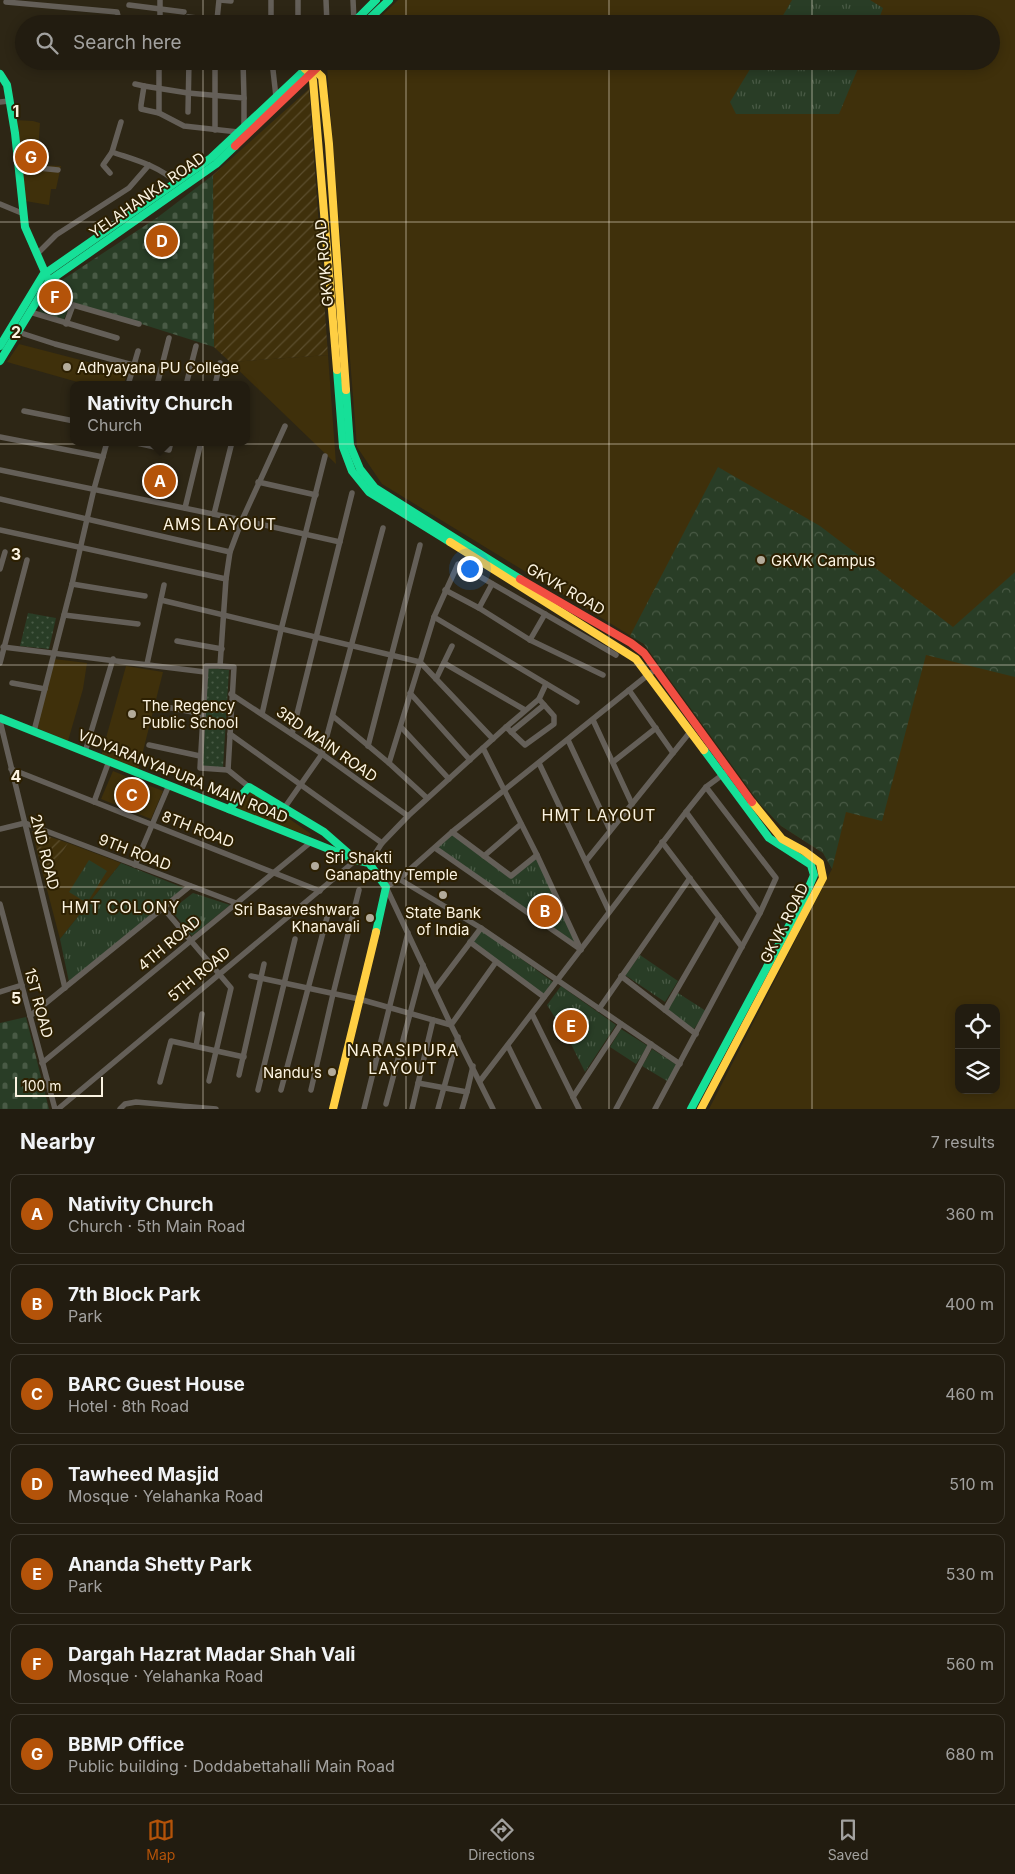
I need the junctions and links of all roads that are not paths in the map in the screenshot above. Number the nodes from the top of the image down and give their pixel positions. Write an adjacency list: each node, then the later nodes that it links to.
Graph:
1 (160, 0): 13 (street)
2 (219, 0): 9 (street); 17 (street)
3 (271, 0): 18 (street)
4 (298, 0): 19 (street)
5 (326, 0): 20 (street)
6 (351, 0): 21 (street)
7 (376, 0): 22 (main road)
8 (388, 0): 23 (main road)
9 (231, 1)
10 (6, 2): 11 (street)
11 (54, 3): 14 (street)
12 (128, 5): 13 (street)
13 (160, 8): 15 (street); 16 (street)
14 (118, 15)
15 (160, 15)
16 (186, 15)
17 (218, 15)
18 (271, 15)
19 (298, 15)
20 (327, 15)
21 (352, 15)
22 (361, 15)
23 (373, 15)
24 (159, 70): 36 (street)
25 (189, 70): 37 (street)
26 (214, 70): 38 (street)
27 (243, 70): 40 (street)
28 (273, 70): 39 (street)
29 (303, 70): 39 (main road, YELAHANKA ROAD)
30 (303, 70): 57 (main road, YELAHANKA ROAD)
31 (308, 70): 137 (main road, GKVK ROAD)
32 (312, 70): 135 (main road, GKVK ROAD)
33 (0, 74): 41 (main road)
34 (135, 84): 35 (street)
35 (144, 86): 36 (street); 44 (street)
36 (159, 89): 37 (street); 44 (street)
37 (188, 93): 38 (street); 43 (street)
38 (214, 95): 40 (street); 47 (street)
39 (276, 97): 46 (main road, YELAHANKA ROAD)
40 (244, 98): 46 (street)
41 (10, 101): 42 (street); 50 (main road)
42 (0, 102)
43 (188, 112)
44 (159, 113): 47 (street)
45 (121, 122): 48 (street)
46 (241, 129): 47 (street); 53 (main road, YELAHANKA ROAD)
47 (216, 130)
48 (112, 152): 49 (street); 52 (street)
49 (149, 165): 53 (street); 56 (street)
50 (19, 166): 51 (street); 55 (main road)
51 (58, 170)
52 (110, 173)
53 (176, 182): 57 (main road, YELAHANKA ROAD)
54 (0, 204): 55 (street)
55 (24, 214): 56 (main road)
56 (36, 254): 57 (main road)
57 (47, 277): 58 (main road, YELAHANKA ROAD); 64 (main road, YELAHANKA ROAD)
58 (30, 312): 59 (street); 61 (main road, YELAHANKA ROAD)
59 (66, 324): 60 (street); 62 (street)
60 (139, 324)
61 (18, 332): 67 (main road, YELAHANKA ROAD); 69 (street)
62 (117, 338)
63 (169, 338): 71 (street)
64 (0, 346)
65 (196, 346): 72 (street)
66 (138, 352): 69 (street)
67 (0, 361)
68 (220, 363): 73 (street)
69 (133, 365): 70 (street)
70 (129, 381)
71 (158, 381)
72 (187, 381)
73 (216, 381)
74 (24, 412): 75 (street)
75 (70, 420)
76 (285, 426): 86 (street)
77 (0, 437): 84 (street)
78 (106, 446): 84 (street)
79 (153, 446): 80 (street)
80 (170, 446)
81 (200, 446): 91 (street)
82 (231, 446): 92 (street)
83 (325, 456): 89 (street)
84 (103, 457): 87 (street)
85 (0, 470): 87 (street)
86 (258, 482): 89 (street); 94 (street)
87 (94, 489): 91 (street); 93 (street)
88 (352, 493): 98 (street)
89 (316, 495): 97 (street)
90 (0, 499): 93 (street)
91 (185, 508): 92 (street)
92 (214, 514): 94 (street)
93 (87, 520): 100 (street); 102 (street)
94 (242, 520): 97 (street); 102 (street)
95 (383, 528): 124 (street)
96 (0, 530): 100 (street)
97 (306, 533): 98 (street); 118 (street)
98 (340, 542): 119 (street)
99 (420, 545): 128 (street)
100 (80, 548): 105 (street); 106 (street)
101 (5, 552): 104 (street)
102 (230, 552): 105 (street)
103 (27, 560): 123 (street)
104 (0, 569)
105 (226, 579): 115 (street)
106 (72, 584): 110 (street); 114 (street)
107 (492, 584): 109 (street); 112 (street); 113 (street)
108 (164, 585): 111 (street)
109 (445, 590): 112 (street); 116 (street)
110 (145, 596)
111 (161, 600): 115 (street); 133 (street)
112 (479, 608): 120 (street)
113 (545, 614): 120 (street); 127 (street)
114 (64, 615): 117 (street); 126 (street)
115 (224, 616): 118 (street); 125 (street)
116 (434, 617): 130 (street); 141 (street)
117 (138, 624)
118 (281, 630): 119 (street); 152 (street)
119 (316, 638): 124 (street); 163 (street)
120 (530, 640): 138 (street)
121 (177, 642): 125 (street)
122 (452, 646): 132 (street)
123 (3, 647): 126 (street); 131 (street)
124 (351, 647): 128 (street); 153 (street)
125 (222, 649): 134 (street)
126 (55, 652): 129 (street); 142 (street)
127 (616, 655)
128 (390, 656): 130 (street); 167 (street)
129 (113, 659): 133 (street); 169 (street)
130 (420, 662): 139 (street); 144 (street)
131 (0, 663)
132 (444, 663): 139 (street); 150 (street)
133 (147, 664): 136 (street)
134 (220, 666): 136 (street); 145 (street)
135 (657, 669): 137 (street); 180 (main road, GKVK ROAD)
136 (205, 672): 151 (street)
137 (648, 674): 143 (street); 161 (main road, GKVK ROAD)
138 (602, 675)
139 (436, 679): 164 (street)
140 (12, 683): 142 (street)
141 (546, 684): 146 (street); 147 (street)
142 (45, 689): 159 (street)
143 (629, 690): 155 (street); 158 (street)
144 (410, 693): 156 (street); 173 (street)
145 (231, 694): 152 (street, 3RD MAIN ROAD); 162 (street)
146 (539, 699): 148 (street); 150 (street)
147 (577, 702)
148 (544, 705): 160 (street); 160 (street)
149 (161, 706): 151 (street)
150 (526, 710): 157 (street)
151 (203, 714): 172 (street)
152 (262, 714): 163 (street, 3RD MAIN ROAD)
153 (334, 717): 167 (street); 171 (street)
154 (0, 719): 159 (main road, VIDYARANYAPURA MAIN ROAD); 178 (street, 2ND ROAD)
155 (593, 720): 165 (street); 175 (street)
156 (401, 727): 176 (street); 181 (street)
157 (506, 727): 160 (street); 164 (street)
158 (656, 728): 170 (street); 175 (street)
159 (34, 731): 169 (main road, VIDYARANYAPURA MAIN ROAD)
160 (511, 732)
161 (690, 732): 170 (street); 180 (main road, GKVK ROAD)
162 (230, 734): 179 (street); 183 (street)
163 (292, 734): 171 (street, 3RD MAIN ROAD)
164 (493, 738): 168 (street)
165 (568, 740): 177 (street); 199 (street)
166 (149, 745): 172 (street)
167 (368, 746): 176 (street)
168 (483, 748): 173 (street); 186 (street)
169 (85, 752): 174 (main road, VIDYARANYAPURA MAIN ROAD)
170 (673, 753): 190 (street)
171 (322, 754): 183 (street); 194 (street, 3RD MAIN ROAD)
172 (200, 756): 179 (street)
173 (470, 760): 181 (street)
174 (109, 761): 182 (main road, VIDYARANYAPURA MAIN ROAD); 189 (street)
175 (613, 762): 190 (street)
176 (389, 763): 187 (street)
177 (539, 763): 186 (street); 208 (street)
178 (11, 769): 189 (street, 8TH ROAD); 195 (street, 2ND ROAD)
179 (228, 770): 184 (street)
180 (725, 773): 185 (street); 188 (main road, GKVK ROAD)
181 (449, 779): 187 (street)
182 (168, 785): 192 (main road, VIDYARANYAPURA MAIN ROAD); 197 (street)
183 (301, 785): 191 (street); 203 (street)
184 (249, 787): 191 (main road); 192 (main road)
185 (706, 787): 193 (street); 223 (street)
186 (504, 790): 196 (street); 200 (street)
187 (427, 798): 194 (street)
188 (745, 800): 294 (main road, GKVK ROAD); 295 (main road, GKVK ROAD)
189 (94, 802): 197 (street, 8TH ROAD)
190 (632, 804): 199 (street)
191 (285, 807): 207 (main road)
192 (229, 809): 201 (main road, VIDYARANYAPURA MAIN ROAD)
193 (686, 812): 202 (street); 223 (street)
194 (408, 816): 203 (street)
195 (25, 823): 198 (street); 210 (street, 9TH ROAD); 242 (street, 2ND ROAD)
196 (521, 824): 205 (street); 206 (street)
197 (153, 825): 210 (street); 211 (street, 8TH ROAD)
198 (0, 829)
199 (610, 830): 208 (street)
200 (452, 832): 204 (street); 206 (street)
201 (311, 842): 207 (main road, VIDYARANYAPURA MAIN ROAD); 211 (street, 4TH ROAD)
202 (662, 842): 212 (street); 222 (street)
203 (382, 843): 209 (street)
204 (434, 848): 213 (street); 231 (street)
205 (537, 855): 206 (street); 231 (street)
206 (484, 856)
207 (356, 860): 209 (main road, VIDYARANYAPURA MAIN ROAD); 217 (street, 5TH ROAD)
208 (586, 861): 222 (street)
209 (369, 863): 215 (main road)
210 (135, 865): 214 (street, 9TH ROAD)
211 (273, 872): 217 (street, 8TH ROAD); 219 (street, 4TH ROAD)
212 (690, 878): 224 (street); 237 (street)
213 (399, 879): 215 (street); 225 (street)
214 (190, 886): 219 (street, 9TH ROAD); 220 (street)
215 (386, 887): 226 (street); 248 (main road)
216 (359, 890): 246 (street)
217 (320, 891): 235 (street, 5TH ROAD)
218 (0, 904): 241 (street, 1ST ROAD)
219 (236, 904): 228 (street, 4TH ROAD)
220 (164, 908): 228 (street); 242 (street)
221 (329, 910): 243 (street)
222 (609, 911): 231 (street)
223 (760, 913): 230 (street)
224 (720, 917): 230 (street); 251 (street)
225 (481, 928): 229 (street); 239 (street)
226 (408, 933): 234 (street); 249 (street)
227 (295, 939): 240 (street)
228 (191, 941): 235 (street); 266 (street, 4TH ROAD)
229 (470, 942): 232 (street); 244 (street)
230 (742, 947): 259 (street)
231 (581, 950): 239 (street)
232 (496, 962): 247 (street); 258 (street)
233 (264, 964): 238 (street)
234 (423, 964): 244 (street); 252 (street)
235 (218, 974): 264 (street); 281 (street, 5TH ROAD)
236 (251, 976): 238 (street)
237 (621, 976): 250 (street); 251 (street)
238 (260, 978): 240 (street); 265 (street)
239 (557, 980): 247 (street); 250 (street)
240 (285, 984): 243 (street); 275 (street)
241 (22, 985): 245 (street); 255 (street, 1ST ROAD)
242 (65, 988): 255 (street)
243 (308, 988): 246 (street); 276 (street)
244 (434, 989): 258 (street)
245 (0, 992)
246 (333, 994): 248 (street); 277 (street)
247 (544, 998): 254 (street)
248 (359, 999): 249 (street); 284 (main road)
249 (388, 1007): 252 (street); 285 (street)
250 (599, 1009): 257 (street)
251 (665, 1010): 259 (street)
252 (410, 1013): 256 (street); 280 (street)
253 (202, 1014): 262 (street)
254 (532, 1014): 263 (street); 279 (street)
255 (30, 1016): 266 (street, 1ST ROAD)
256 (433, 1020): 258 (street); 273 (street)
257 (621, 1024): 261 (street); 279 (street)
258 (451, 1025): 260 (street)
259 (696, 1034): 267 (street)
260 (458, 1037): 268 (street); 274 (street)
261 (651, 1044): 267 (street); 292 (street)
262 (196, 1046): 264 (street); 272 (street)
263 (508, 1046): 271 (street); 290 (street)
264 (217, 1050): 265 (street); 270 (street)
265 (244, 1057): 269 (street)
266 (42, 1063): 281 (street, 1ST ROAD)
267 (680, 1064): 293 (street)
268 (472, 1066): 271 (street); 278 (street)
269 (239, 1075)
270 (210, 1081)
271 (480, 1081): 289 (street)
272 (160, 1082)
273 (418, 1083): 274 (street); 286 (street)
274 (442, 1087): 278 (street); 287 (street)
275 (258, 1090)
276 (281, 1090)
277 (310, 1090)
278 (467, 1092): 288 (street)
279 (573, 1097): 291 (street)
280 (386, 1104)
281 (57, 1109)
282 (120, 1109): 283 (street)
283 (216, 1109)
284 (334, 1109)
285 (364, 1109)
286 (412, 1109)
287 (438, 1109)
288 (462, 1109)
289 (493, 1109)
290 (539, 1109)
291 (579, 1109)
292 (616, 1109)
293 (655, 1109)
294 (691, 1109)
295 (702, 1109)

